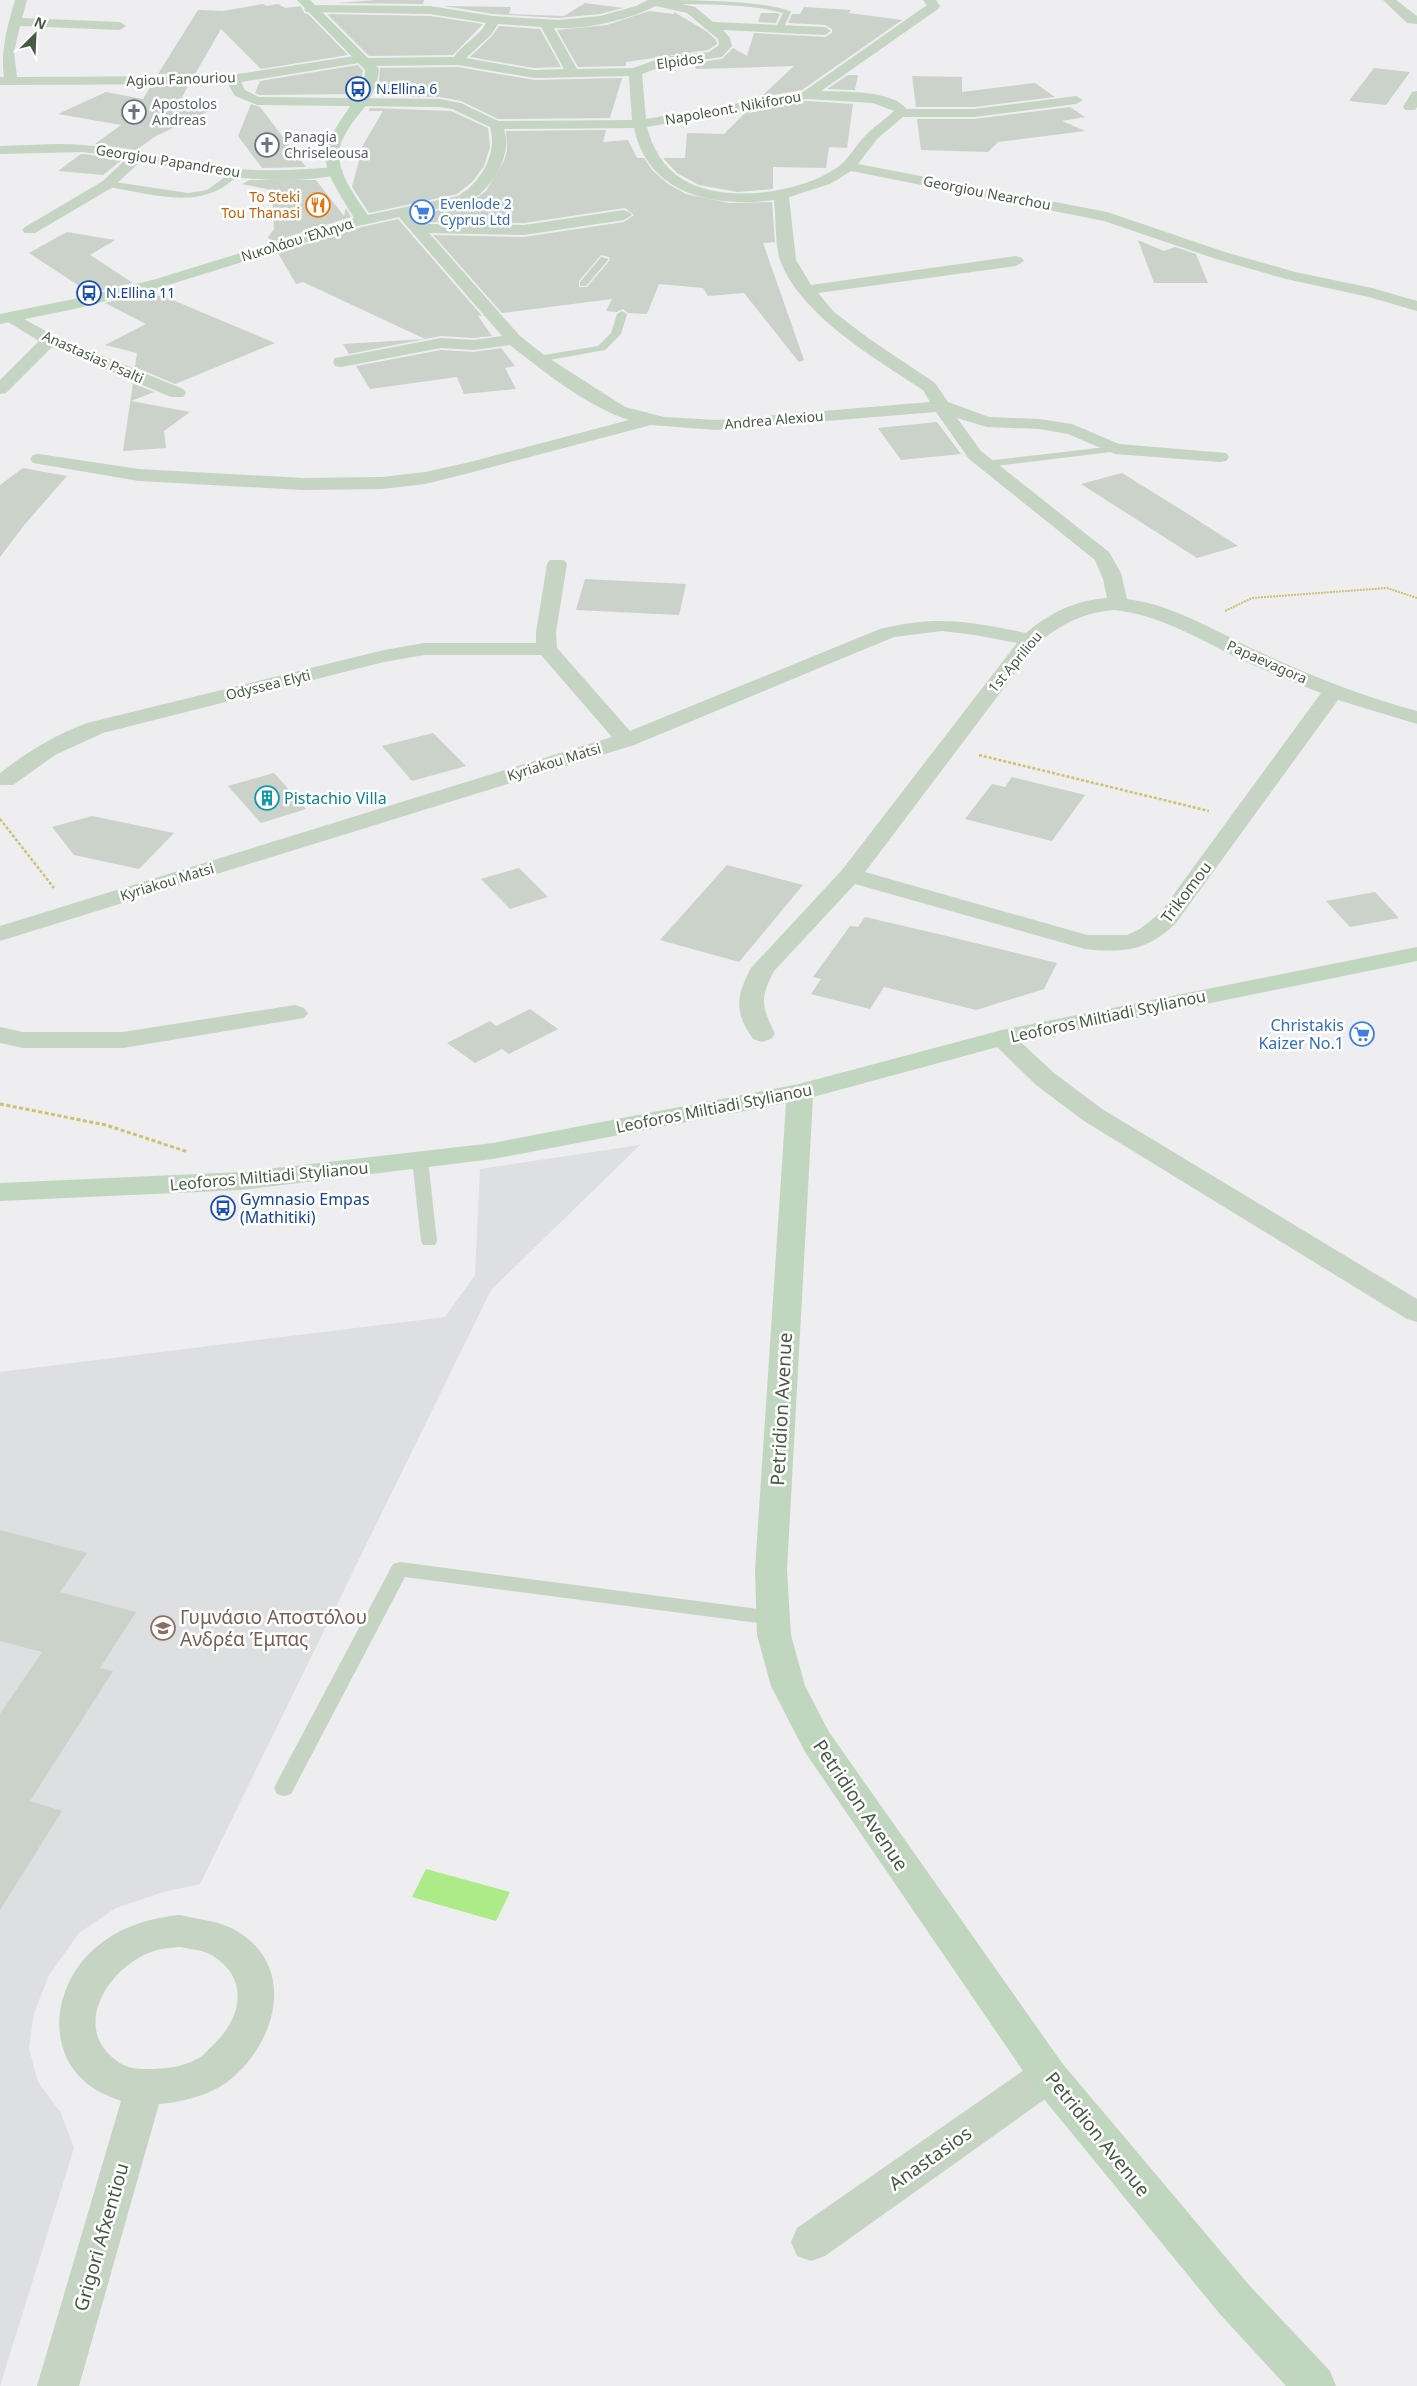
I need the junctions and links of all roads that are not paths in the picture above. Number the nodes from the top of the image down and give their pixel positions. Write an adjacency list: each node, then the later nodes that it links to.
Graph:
1 (930, 0): 21 (street, Napoleont. Nikiforou)
2 (1389, 0): 9 (street)
3 (657, 1): 10 (street); 12 (street, Elpidos); 13 (lane)
4 (306, 4): 5 (street); 15 (street)
5 (381, 4): 7 (street)
6 (16, 6): 8 (street)
7 (493, 20): 10 (street); 16 (street)
8 (14, 22): 11 (street); 20 (street)
9 (1415, 22)
10 (545, 24): 18 (street)
11 (120, 26)
12 (708, 26): 13 (street); 17 (street, Elpidos)
13 (779, 29): 14 (street)
14 (825, 31)
15 (363, 61): 16 (street, Agiou Fanouriou); 19 (street, Agiou Fanouriou); 23 (street, Νικολάου Έλληνα)
16 (458, 61): 18 (street, Agiou Fanouriou)
17 (635, 72): 18 (street, Agiou Fanouriou); 27 (street)
18 (573, 73)
19 (232, 78): 20 (street, Agiou Fanouriou); 23 (street, Napoleont. Nikiforou)
20 (6, 81)
21 (807, 94): 26 (street); 27 (street, Napoleont. Nikiforou)
22 (1417, 95): 25 (street)
23 (360, 100): 28 (street, Napoleont. Nikiforou); 32 (street, Νικολάου Έλληνα)
24 (1076, 100): 26 (street)
25 (1410, 107)
26 (900, 113): 31 (street)
27 (640, 124): 28 (street, Napoleont. Nikiforou); 35 (street)
28 (496, 125): 36 (street)
29 (0, 150): 30 (street, Georgiou Papandreou)
30 (138, 156): 33 (street, Georgiou Papandreou); 34 (street)
31 (848, 166): 35 (street); 46 (street, Georgiou Nearchou)
32 (336, 171): 33 (street, Georgiou Papandreou); 38 (street, Νικολάου Έλληνα)
33 (236, 173): 34 (lane)
34 (108, 184): 40 (street)
35 (781, 196): 45 (street)
36 (402, 211): 38 (street); 39 (street, Andrea Alexiou)
37 (624, 215): 39 (street)
38 (363, 220): 49 (street, Νικολάου Έλληνα)
39 (415, 228): 51 (street, Andrea Alexiou)
40 (30, 230)
41 (604, 259): 43 (lane)
42 (1016, 261): 45 (street)
43 (583, 284)
44 (1408, 287): 46 (street)
45 (806, 290): 56 (street)
46 (1372, 293): 47 (street, Georgiou Nearchou)
47 (1417, 306)
48 (622, 314): 52 (lane)
49 (5, 318): 50 (street, Anastasias Psalti)
50 (49, 340): 54 (street); 55 (street, Anastasias Psalti)
51 (514, 340): 52 (street, Andrea Alexiou); 53 (street)
52 (538, 359): 57 (street, Andrea Alexiou)
53 (341, 362)
54 (0, 389)
55 (178, 393)
56 (941, 406): 57 (street, Andrea Alexiou); 58 (street, Andrea Alexiou); 61 (street)
57 (648, 420): 60 (street)
58 (1115, 449): 59 (street, Andrea Alexiou); 61 (lane)
59 (1220, 458)
60 (39, 459)
61 (987, 464): 63 (street)
62 (557, 564): 65 (street)
63 (1117, 604): 64 (street, 1st Apriliou); 66 (street, Papaevagora)
64 (1030, 640): 68 (street, Kyriakou Matsi); 70 (street, 1st Apriliou)
65 (548, 649): 68 (street); 69 (street, Odyssea Elyti)
66 (1333, 692): 67 (street, Papaevagora); 70 (street, Trikomou)
67 (1417, 718)
68 (626, 740): 71 (street, Kyriakou Matsi)
69 (5, 780)
70 (850, 875): 75 (street, 1st Apriliou)
71 (0, 934)
72 (1417, 954): 76 (street, Leoforos Miltiadi Stylianou)
73 (295, 1014): 74 (street)
74 (0, 1034)
75 (762, 1034)
76 (1002, 1038): 77 (street, Leoforos Miltiadi Stylianou); 81 (street)
77 (800, 1092): 78 (street, Leoforos Miltiadi Stylianou); 82 (street, Petridion Avenue)
78 (420, 1160): 79 (street, Leoforos Miltiadi Stylianou); 80 (lane)
79 (0, 1192)
80 (429, 1241)
81 (1417, 1312)
82 (774, 1618): 83 (lane); 84 (street, Petridion Avenue)
83 (284, 1788)
84 (1048, 2075): 86 (street, Anastasios); 88 (street, Petridion Avenue)
85 (144, 2088): 85 (street); 87 (street, Grigori Afxentiou)
86 (811, 2242)
87 (58, 2386)
88 (1315, 2386)

